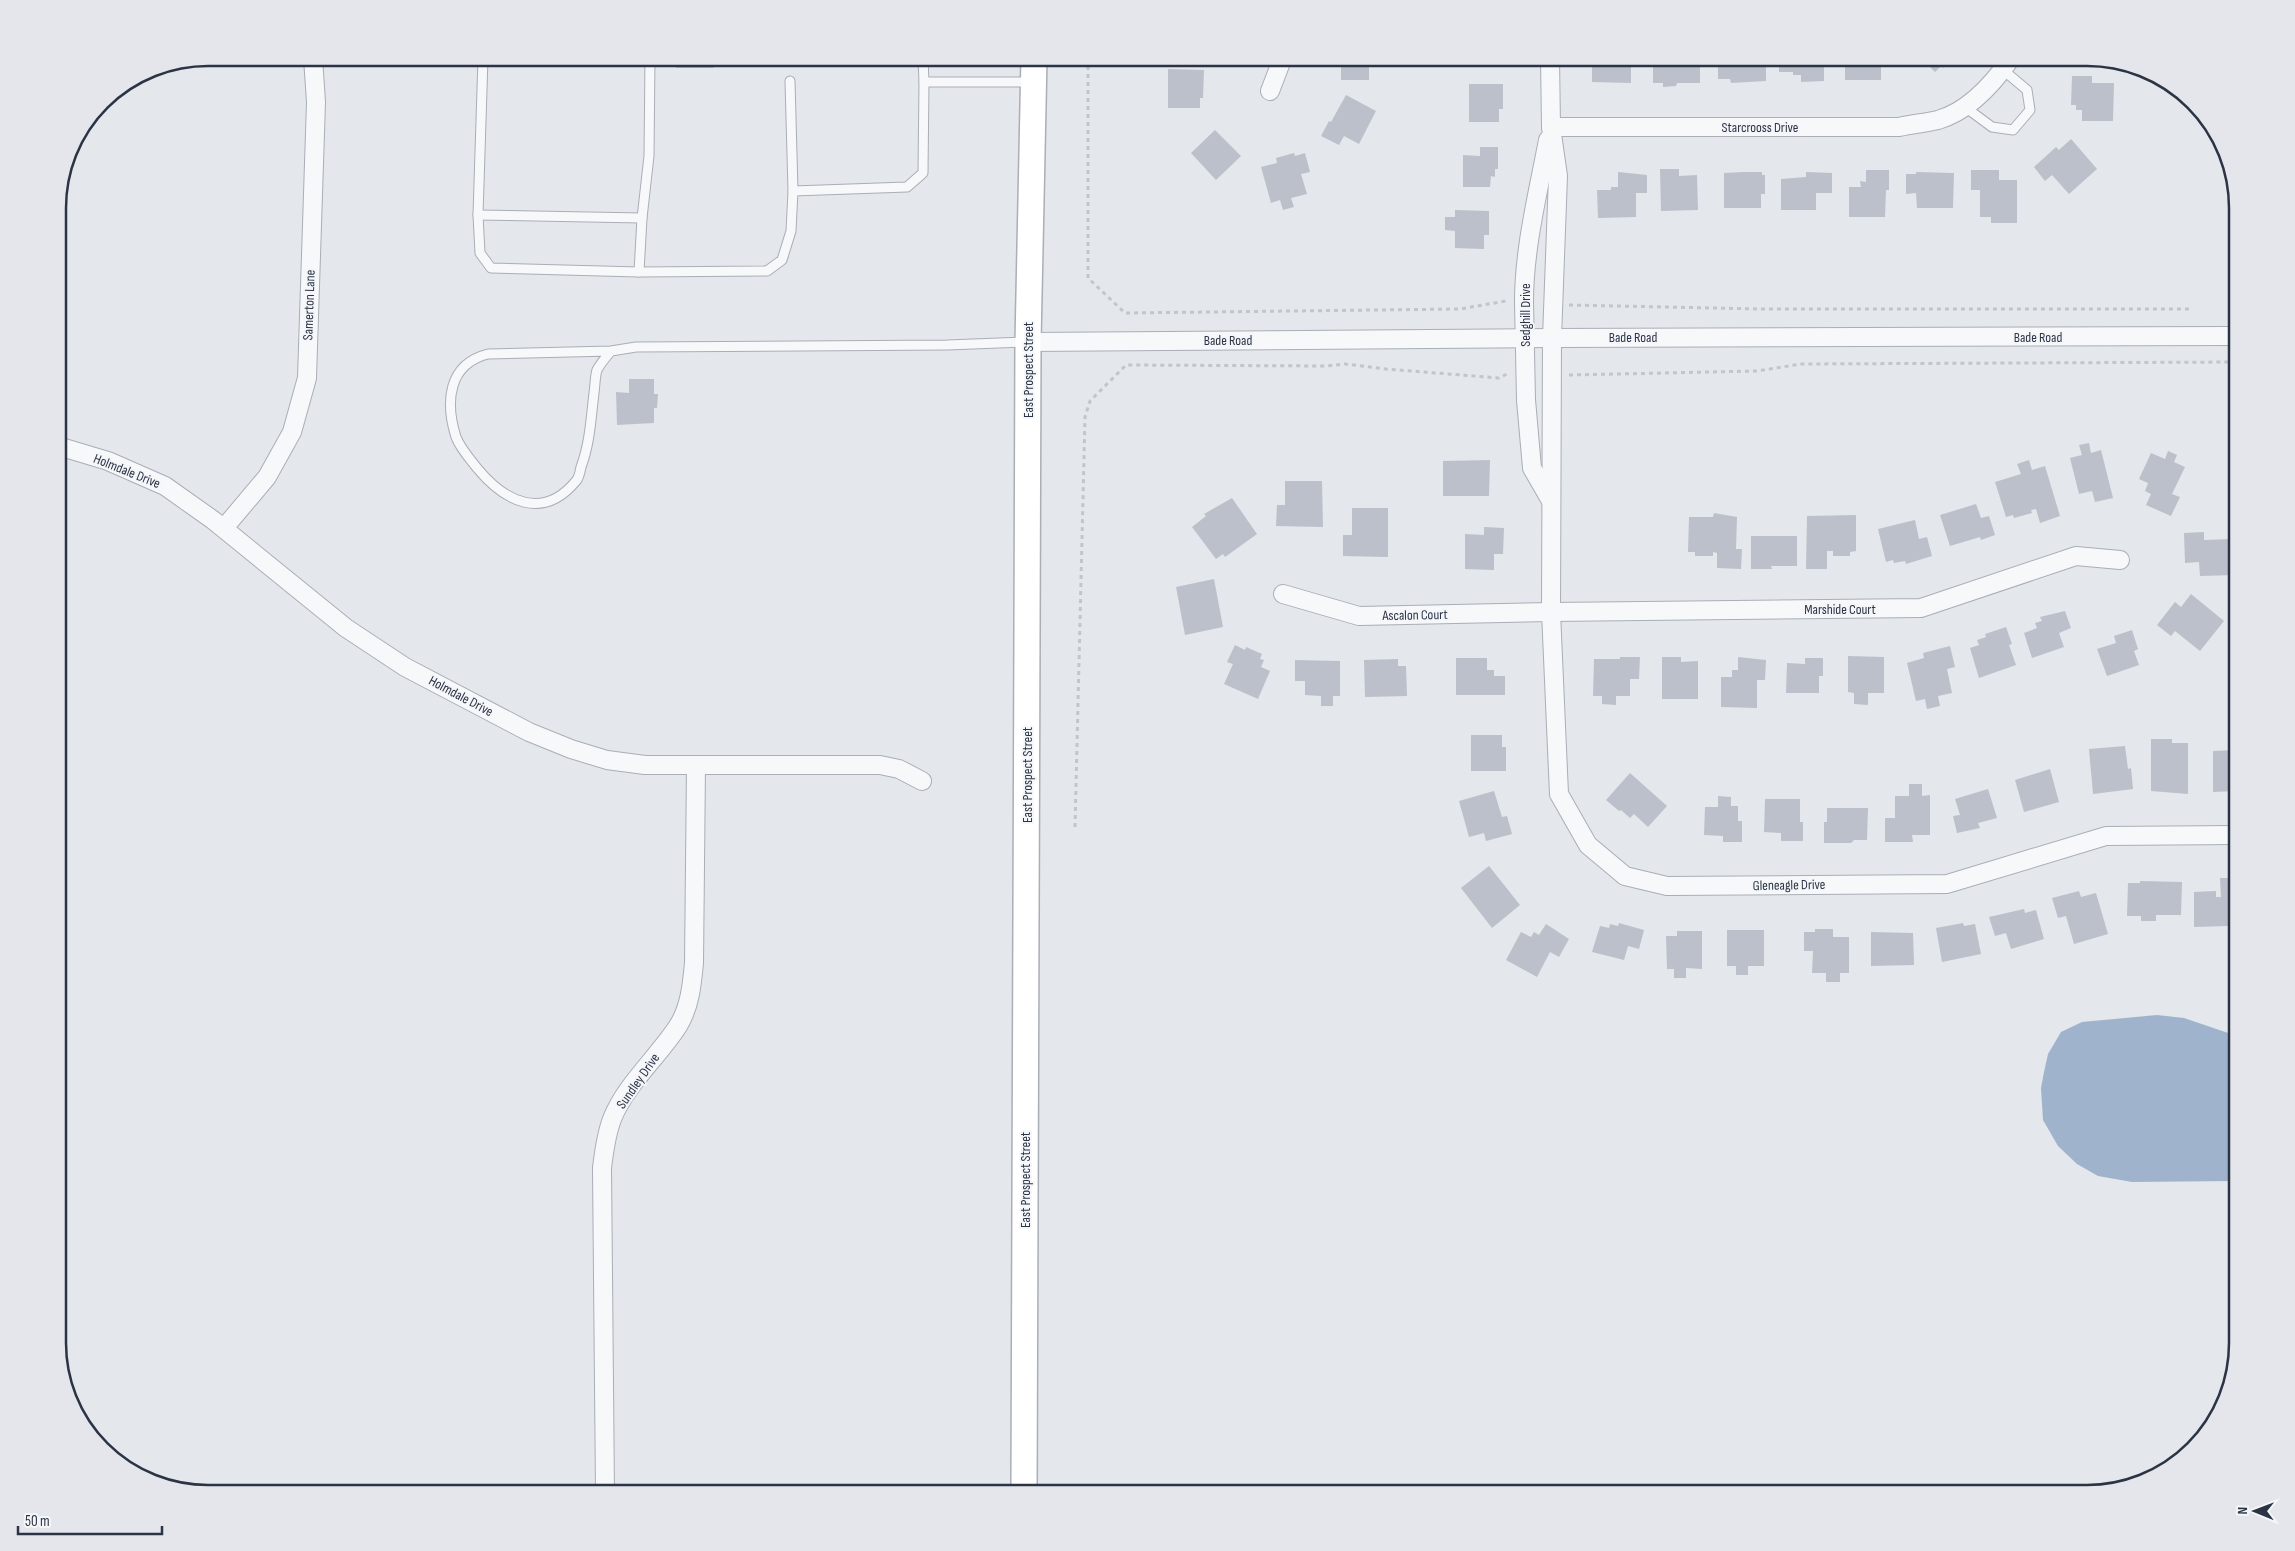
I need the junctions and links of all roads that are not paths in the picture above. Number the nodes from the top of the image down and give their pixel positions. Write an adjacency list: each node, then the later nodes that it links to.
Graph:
1 (1279, 66): 12 (street)
2 (1550, 66): 14 (street, Sedghill Drive)
3 (2004, 66): 13 (street, Starcrooss Drive)
4 (2008, 66): 13 (lane)
5 (314, 67): 26 (street, Samerton Lane)
6 (483, 67): 16 (lane)
7 (650, 67): 17 (lane)
8 (923, 67): 11 (lane)
9 (1034, 70): 11 (lane); 22 (street, East Prospect Street)
10 (790, 81): 15 (lane)
11 (924, 82): 15 (lane)
12 (1270, 91)
13 (1965, 107): 14 (street, Starcrooss Drive)
14 (1551, 127): 20 (street, Sedghill Drive); 21 (street, Sedghill Drive)
15 (792, 191): 18 (lane)
16 (478, 215): 17 (lane); 18 (lane)
17 (642, 218): 18 (lane)
18 (639, 272)
19 (2229, 336): 21 (street, Bade Road)
20 (1524, 338): 21 (street, Bade Road); 22 (street, Bade Road); 25 (street, Sedghill Drive)
21 (1552, 338): 25 (street, Sedghill Drive)
22 (1028, 342): 23 (lane); 34 (street, East Prospect Street)
23 (610, 352): 23 (lane)
24 (67, 449): 26 (street, Holmdale Drive)
25 (1551, 500): 29 (street, Sedghill Drive)
26 (224, 528): 30 (street, Holmdale Drive)
27 (2120, 560): 29 (street, Marshide Court)
28 (1283, 594): 29 (street, Ascalon Court)
29 (1551, 612): 32 (street, Gleneagle Drive)
30 (696, 766): 31 (street, Holmdale Drive); 33 (street, Sundley Drive)
31 (922, 781)
32 (2229, 835)
33 (604, 1485)
34 (1024, 1485)

